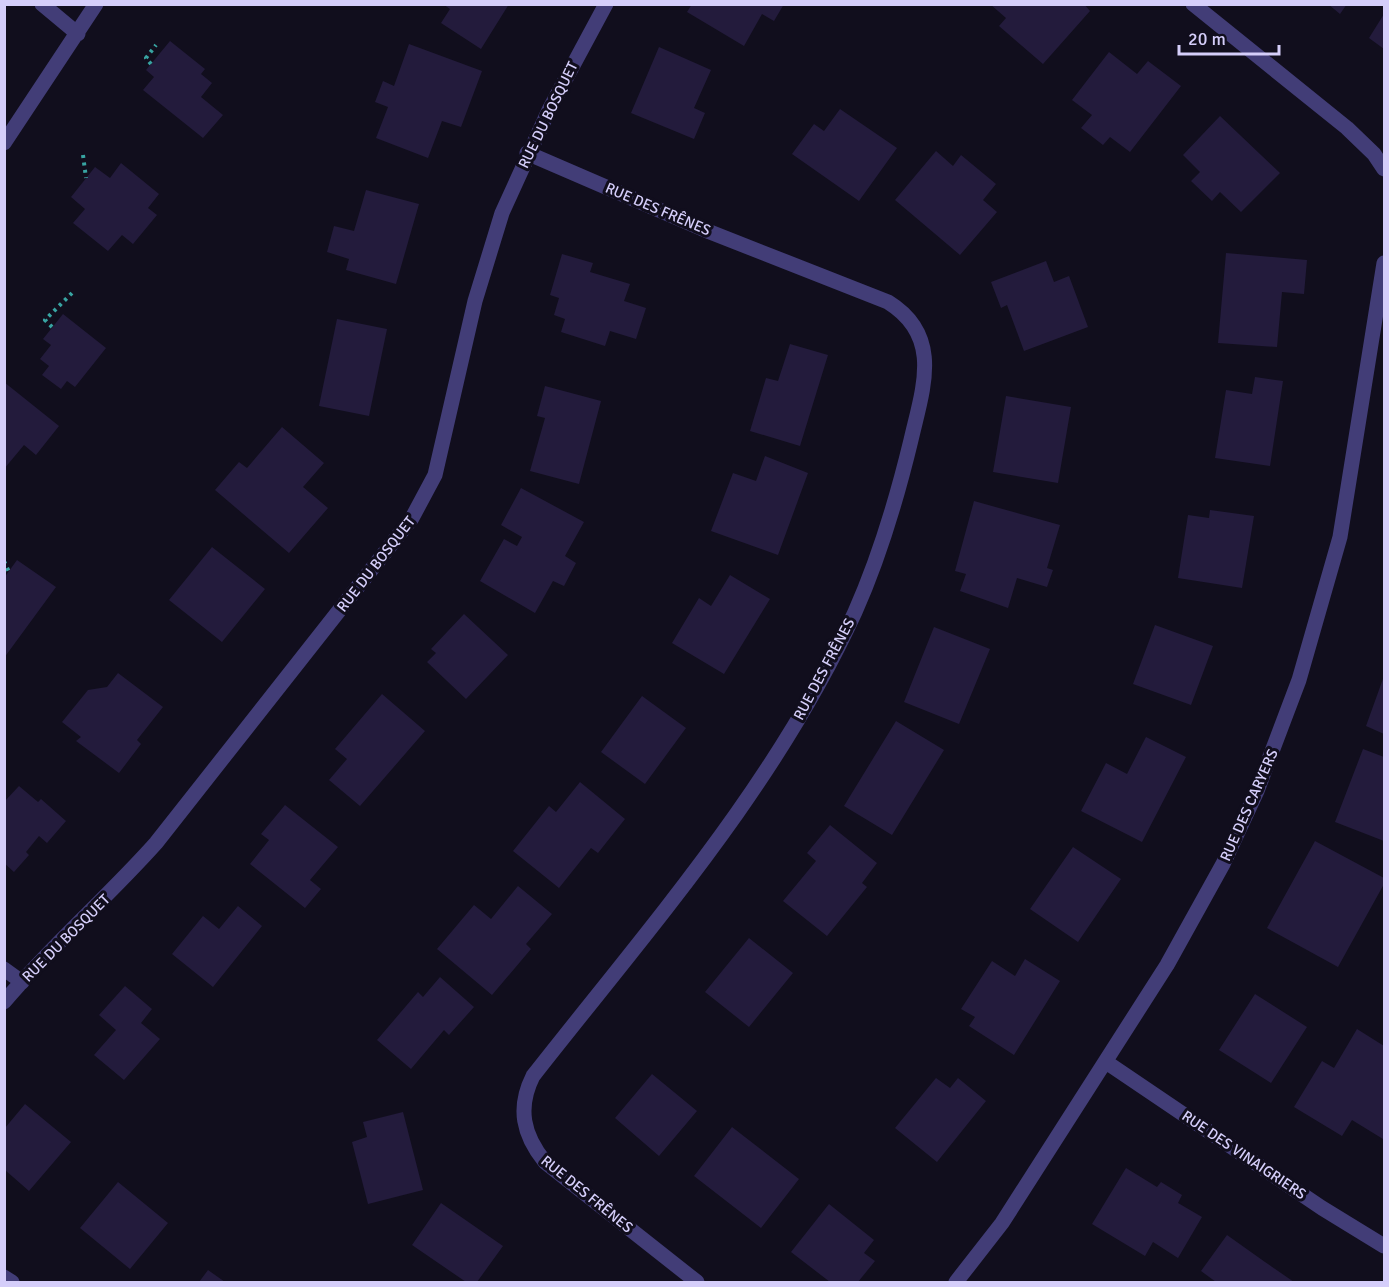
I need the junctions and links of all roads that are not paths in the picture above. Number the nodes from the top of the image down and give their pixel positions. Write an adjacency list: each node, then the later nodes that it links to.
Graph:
1 (42, 4): 5 (street)
2 (96, 4): 5 (street)
3 (606, 4): 7 (street, RUE DU BOSQUET)
4 (1193, 4): 8 (street)
5 (78, 34): 6 (street)
6 (4, 143)
7 (527, 153): 11 (street, RUE DU BOSQUET); 17 (street, RUE DES FRÊNES)
8 (1384, 169)
9 (1384, 263): 13 (street, RUE DES CARYERS)
10 (4, 969): 11 (street)
11 (22, 982): 12 (street, RUE DU BOSQUET)
12 (4, 1002)
13 (1106, 1062): 14 (street, RUE DES VINAIGRIERS); 18 (street, RUE DES CARYERS)
14 (1384, 1246)
15 (4, 1277): 16 (street)
16 (12, 1282)
17 (697, 1282)
18 (956, 1282)

